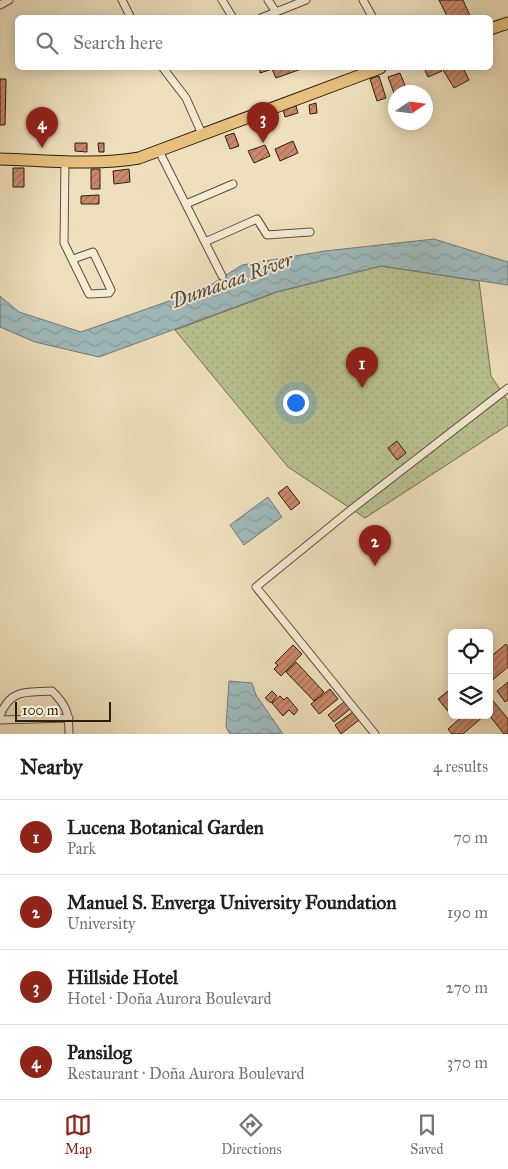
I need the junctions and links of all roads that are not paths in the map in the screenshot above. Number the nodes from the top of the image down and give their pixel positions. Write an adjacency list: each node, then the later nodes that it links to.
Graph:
1 (10, 0): 7 (street)
2 (122, 0): 9 (street)
3 (222, 0): 10 (street)
4 (268, 0): 8 (street)
5 (306, 0): 8 (street)
6 (363, 0): 12 (street)
7 (0, 5)
8 (276, 12): 11 (street)
9 (130, 15)
10 (232, 15)
11 (268, 15)
12 (371, 15)
13 (508, 23): 14 (main road)
14 (493, 28)
15 (165, 70): 17 (street)
16 (375, 70): 17 (main road)
17 (202, 134): 18 (main road)
18 (160, 151): 20 (main road); 22 (street)
19 (0, 159): 20 (main road)
20 (65, 161): 25 (street)
21 (233, 184): 22 (street)
22 (186, 204): 24 (street)
23 (310, 232): 24 (street)
24 (205, 242): 26 (street)
25 (73, 259): 25 (street)
26 (222, 276)
27 (508, 389): 31 (street)
28 (0, 718): 29 (street); 29 (street)
29 (69, 718): 30 (street)
30 (69, 734)
31 (375, 734)

